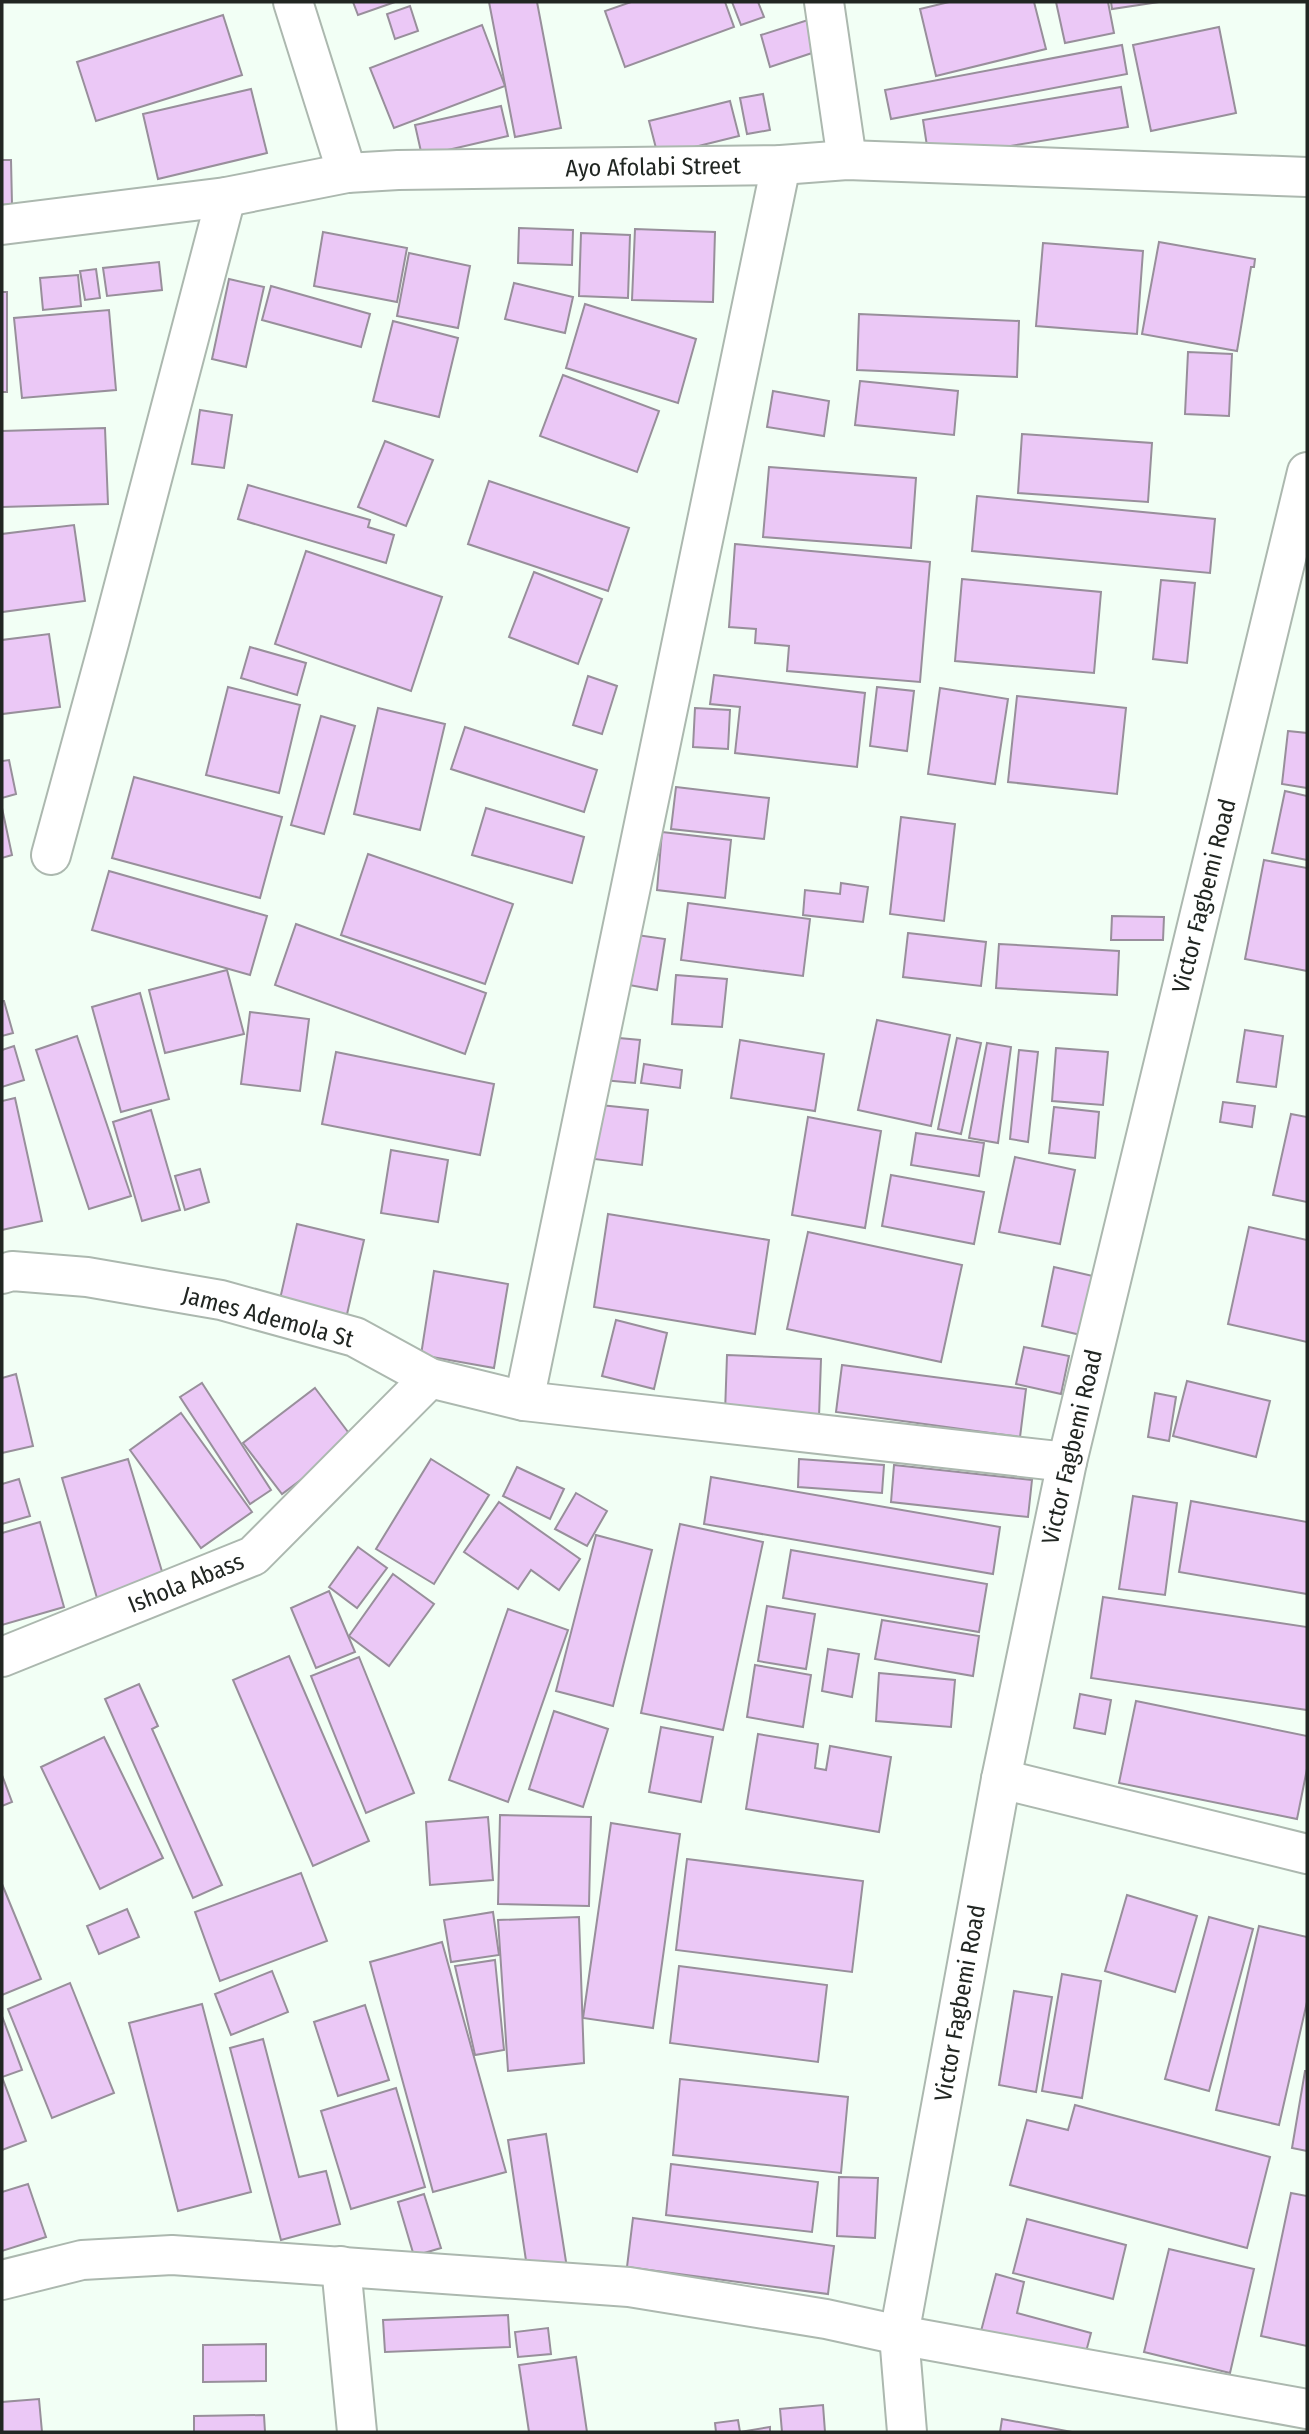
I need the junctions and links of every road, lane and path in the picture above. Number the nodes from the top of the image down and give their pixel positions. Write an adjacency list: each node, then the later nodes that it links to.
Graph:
1 (293, 2): 5 (street)
2 (824, 2): 3 (street)
3 (847, 160): 4 (street, Ayo Afolabi Street); 6 (street, Ayo Afolabi Street)
4 (781, 166): 5 (street, Ayo Afolabi Street); 13 (street)
5 (347, 173): 7 (street, Ayo Afolabi Street)
6 (1307, 177)
7 (226, 197): 8 (street, Ayo Afolabi Street); 10 (street)
8 (2, 225)
9 (1307, 472): 14 (street, Victor Fagbemi Road)
10 (51, 855)
11 (2, 1274): 12 (street, James Ademola St)
12 (430, 1378): 13 (street, James Ademola St); 15 (street, Ishola Abass)
13 (524, 1401): 14 (street, James Ademola St)
14 (1067, 1462): 16 (street, Victor Fagbemi Road)
15 (2, 1657)
16 (1001, 1779): 17 (street); 20 (street, Victor Fagbemi Road)
17 (1307, 1854)
18 (341, 2266): 19 (street); 20 (street); 22 (street)
19 (2, 2280)
20 (899, 2335): 21 (street); 23 (street, Victor Fagbemi Road)
21 (1307, 2409)
22 (357, 2432)
23 (907, 2432)

